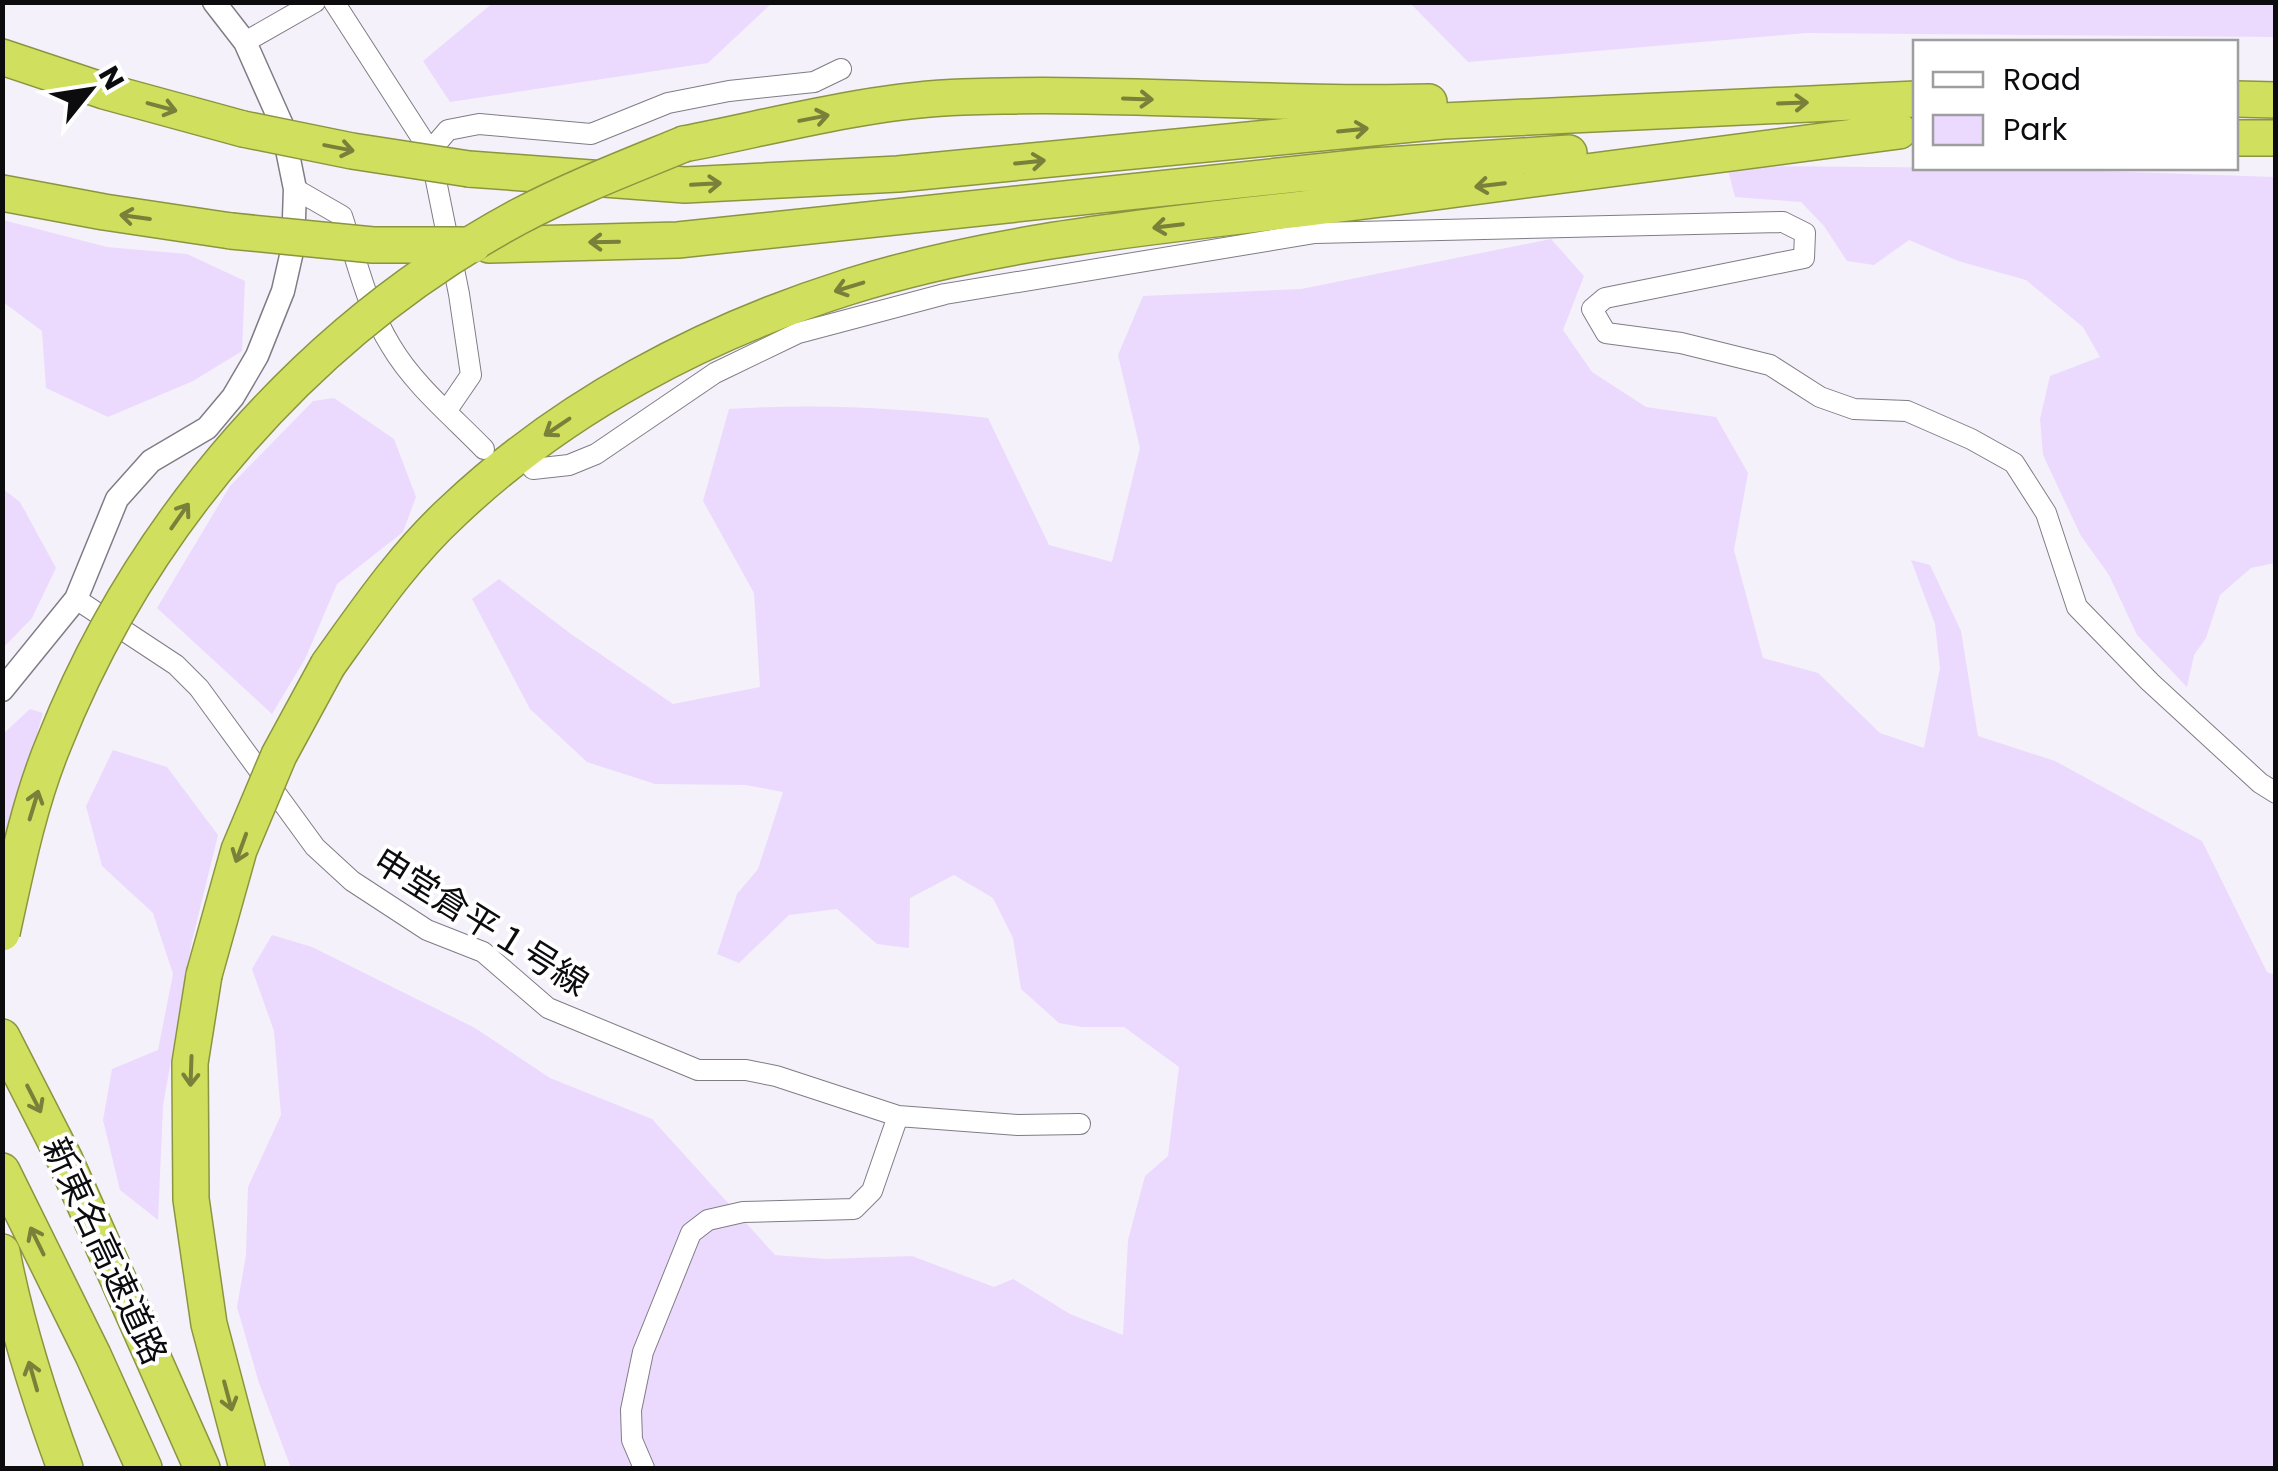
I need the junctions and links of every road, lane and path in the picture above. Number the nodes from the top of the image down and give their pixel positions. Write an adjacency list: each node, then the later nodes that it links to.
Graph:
1 (214, 2): 4 (street)
2 (316, 2): 4 (street)
3 (334, 2): 14 (street)
4 (245, 42): 15 (street)
5 (2, 57): 10 (highway, one-way to 10, bridge)
6 (841, 69): 14 (street)
7 (1913, 99): 10 (highway, one-way to 7)
8 (2238, 99): 9 (highway)
9 (2276, 100)
10 (1696, 107): 23 (highway, one-way to 10, bridge)
11 (1907, 131): 16 (highway, one-way to 16, bridge); 32 (highway, one-way to 32, bridge)
12 (2238, 138): 13 (highway)
13 (2276, 138)
14 (430, 150): 17 (street)
15 (296, 189): 17 (street); 20 (street)
16 (2, 193)
17 (446, 410): 18 (street)
18 (484, 449)
19 (533, 469): 22 (street)
20 (76, 599): 21 (street); 25 (street, 申堂倉平１号線)
21 (2, 690)
22 (2276, 793)
23 (2, 933)
24 (2, 1037): 31 (highway, 新東名高速道路, one-way to 31)
25 (898, 1116): 26 (street, 申堂倉平１号線); 33 (street)
26 (1080, 1124)
27 (7, 1181): 30 (highway, 新東名高速道路, one-way to 27)
28 (2, 1252): 29 (highway, one-way to 28)
29 (65, 1468)
30 (144, 1468)
31 (202, 1468)
32 (247, 1468)
33 (644, 1468)

